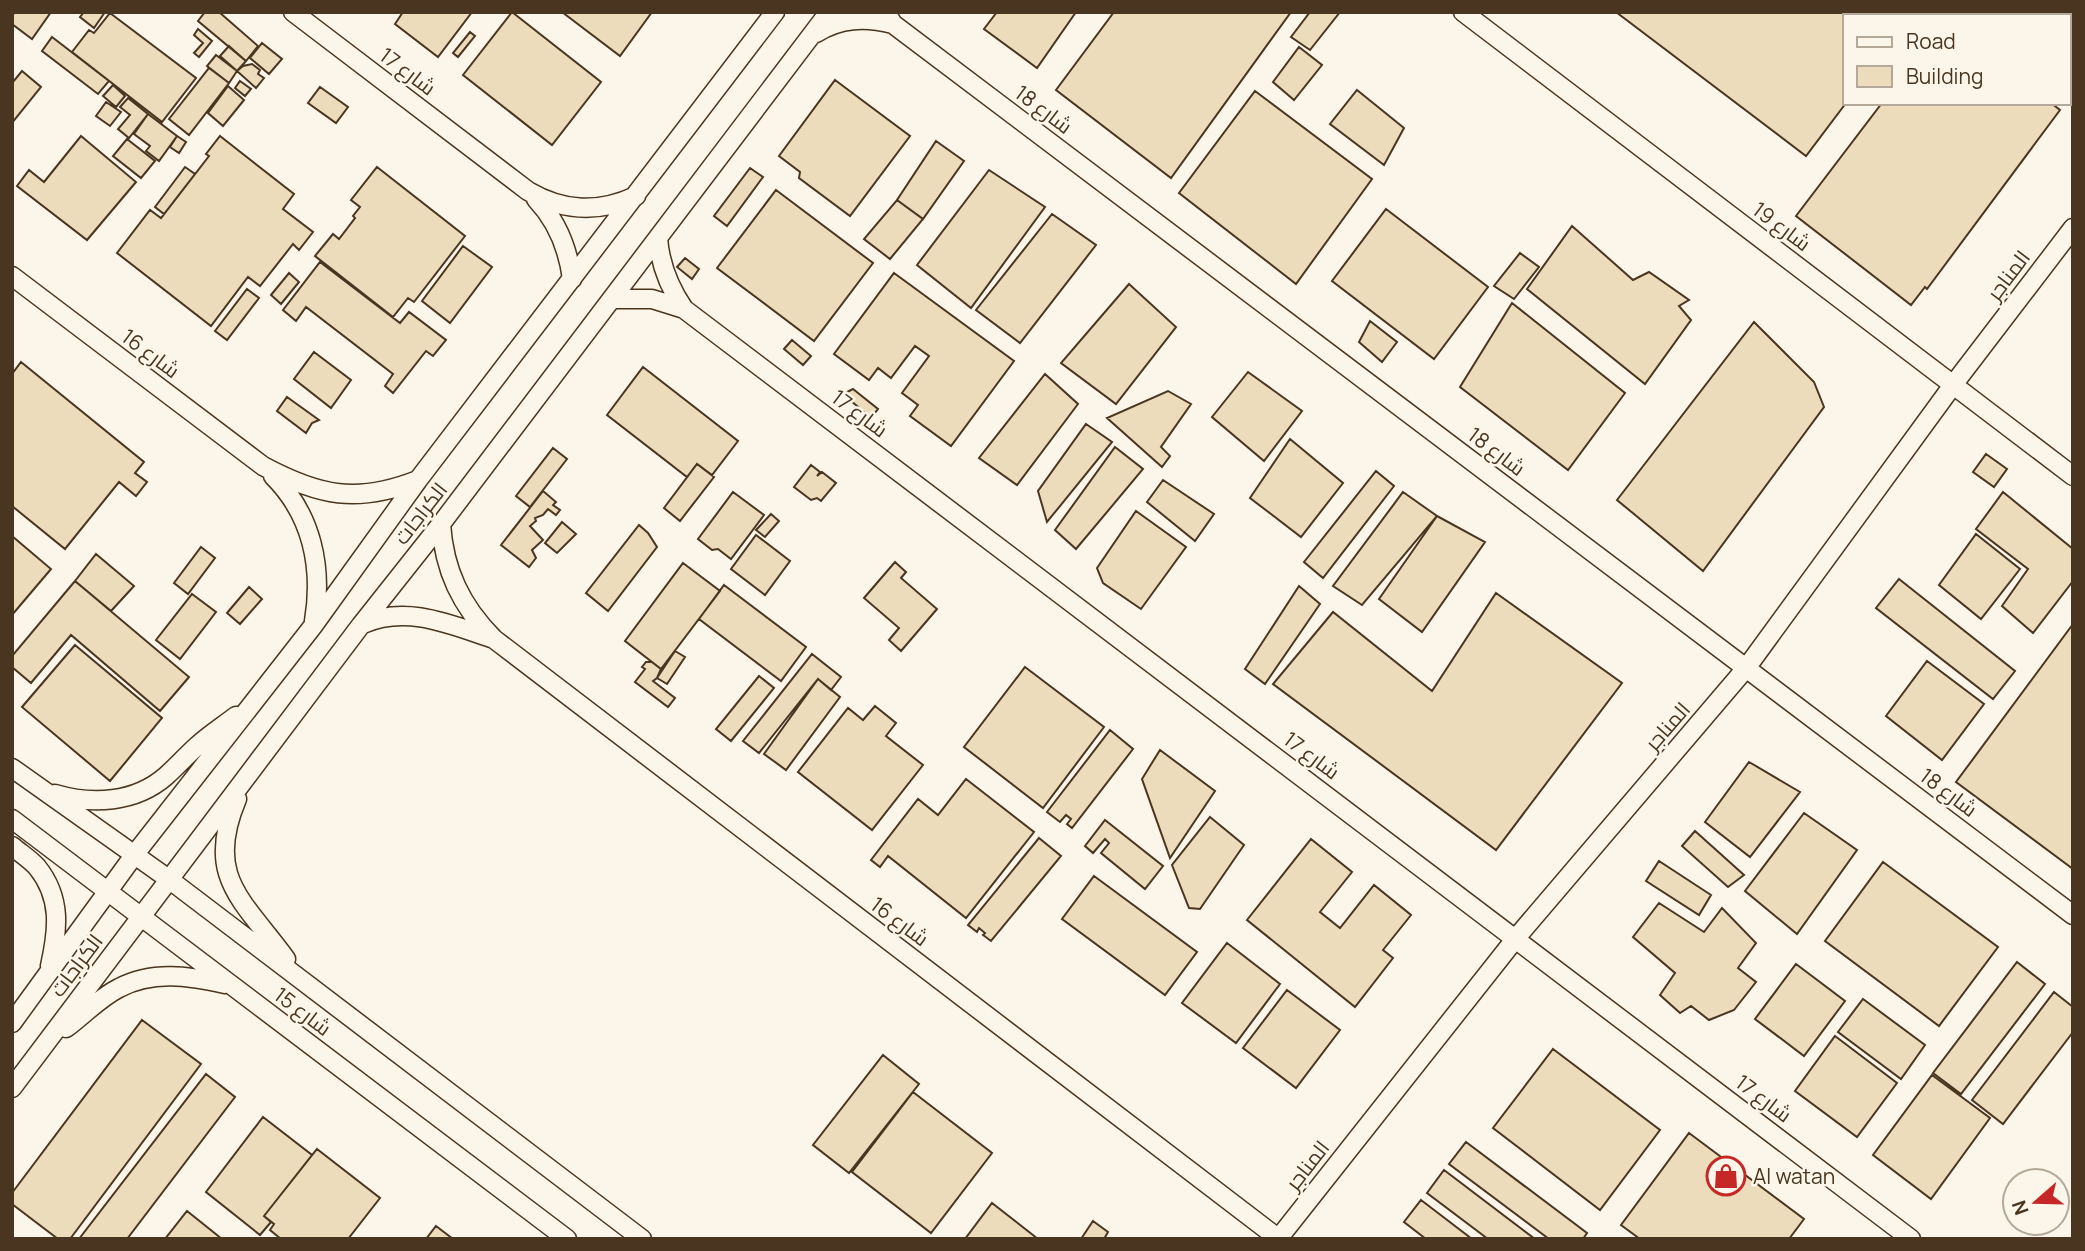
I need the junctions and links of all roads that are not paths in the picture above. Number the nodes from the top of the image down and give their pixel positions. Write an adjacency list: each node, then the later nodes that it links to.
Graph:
1 (293, 12): 7 (street, شارع 17)
2 (775, 12): 8 (street, الكراجات)
3 (829, 12): 6 (street, الكراجات)
4 (1463, 12): 15 (street, شارع 19)
5 (889, 18): 6 (street, شارع 18); 23 (street, شارع 18)
6 (810, 37): 10 (street, الكراجات)
7 (528, 191): 8 (street, شارع 17); 12 (street, شارع 17)
8 (636, 196): 12 (street, الكراجات)
9 (2073, 228): 15 (street, المناجر)
10 (658, 238): 13 (street, الكراجات); 14 (street, شارع 17)
11 (12, 276): 16 (street, شارع 16)
12 (572, 279): 18 (street, الكراجات)
13 (612, 299): 14 (street, شارع 17); 19 (street, الكراجات)
14 (684, 309): 35 (street, شارع 17)
15 (1953, 385): 17 (street, شارع 19); 23 (street, المناجر)
16 (263, 466): 18 (street, شارع 16); 21 (street, شارع 16)
17 (2073, 475)
18 (418, 480): 21 (street, الكراجات)
19 (441, 524): 20 (street, الكراجات); 22 (street, شارع 16)
20 (361, 625): 22 (street, شارع 16); 26 (street, الكراجات)
21 (313, 626): 24 (street, الكراجات)
22 (494, 639): 44 (street, شارع 16)
23 (1747, 667): 33 (street, شارع 18); 35 (street, المناجر)
24 (255, 701): 27 (street, الكراجات); 30 (street, الكراجات)
25 (12, 768): 27 (street, شارع 15)
26 (247, 774): 31 (street, الكراجات); 37 (street, شارع 15)
27 (42, 791): 30 (street, شارع 15)
28 (12, 819): 32 (street, شارع 15)
29 (12, 846): 36 (street)
30 (135, 854): 31 (street, شارع 15); 32 (street, الكراجات)
31 (170, 880): 34 (street, الكراجات); 37 (street, شارع 15)
32 (109, 892): 34 (street, شارع 15); 36 (street, الكراجات)
33 (2073, 915)
34 (141, 916): 38 (street, شارع 15); 40 (street, الكراجات)
35 (1516, 938): 44 (street, المناجر); 45 (street, شارع 17)
36 (48, 974): 39 (street, الكراجات)
37 (299, 976): 43 (street, شارع 15)
38 (232, 985): 40 (street, الكراجات); 42 (street, شارع 15)
39 (12, 1023)
40 (47, 1042): 41 (street, الكراجات)
41 (12, 1088)
42 (567, 1239)
43 (642, 1239)
44 (1279, 1239)
45 (1911, 1239)

